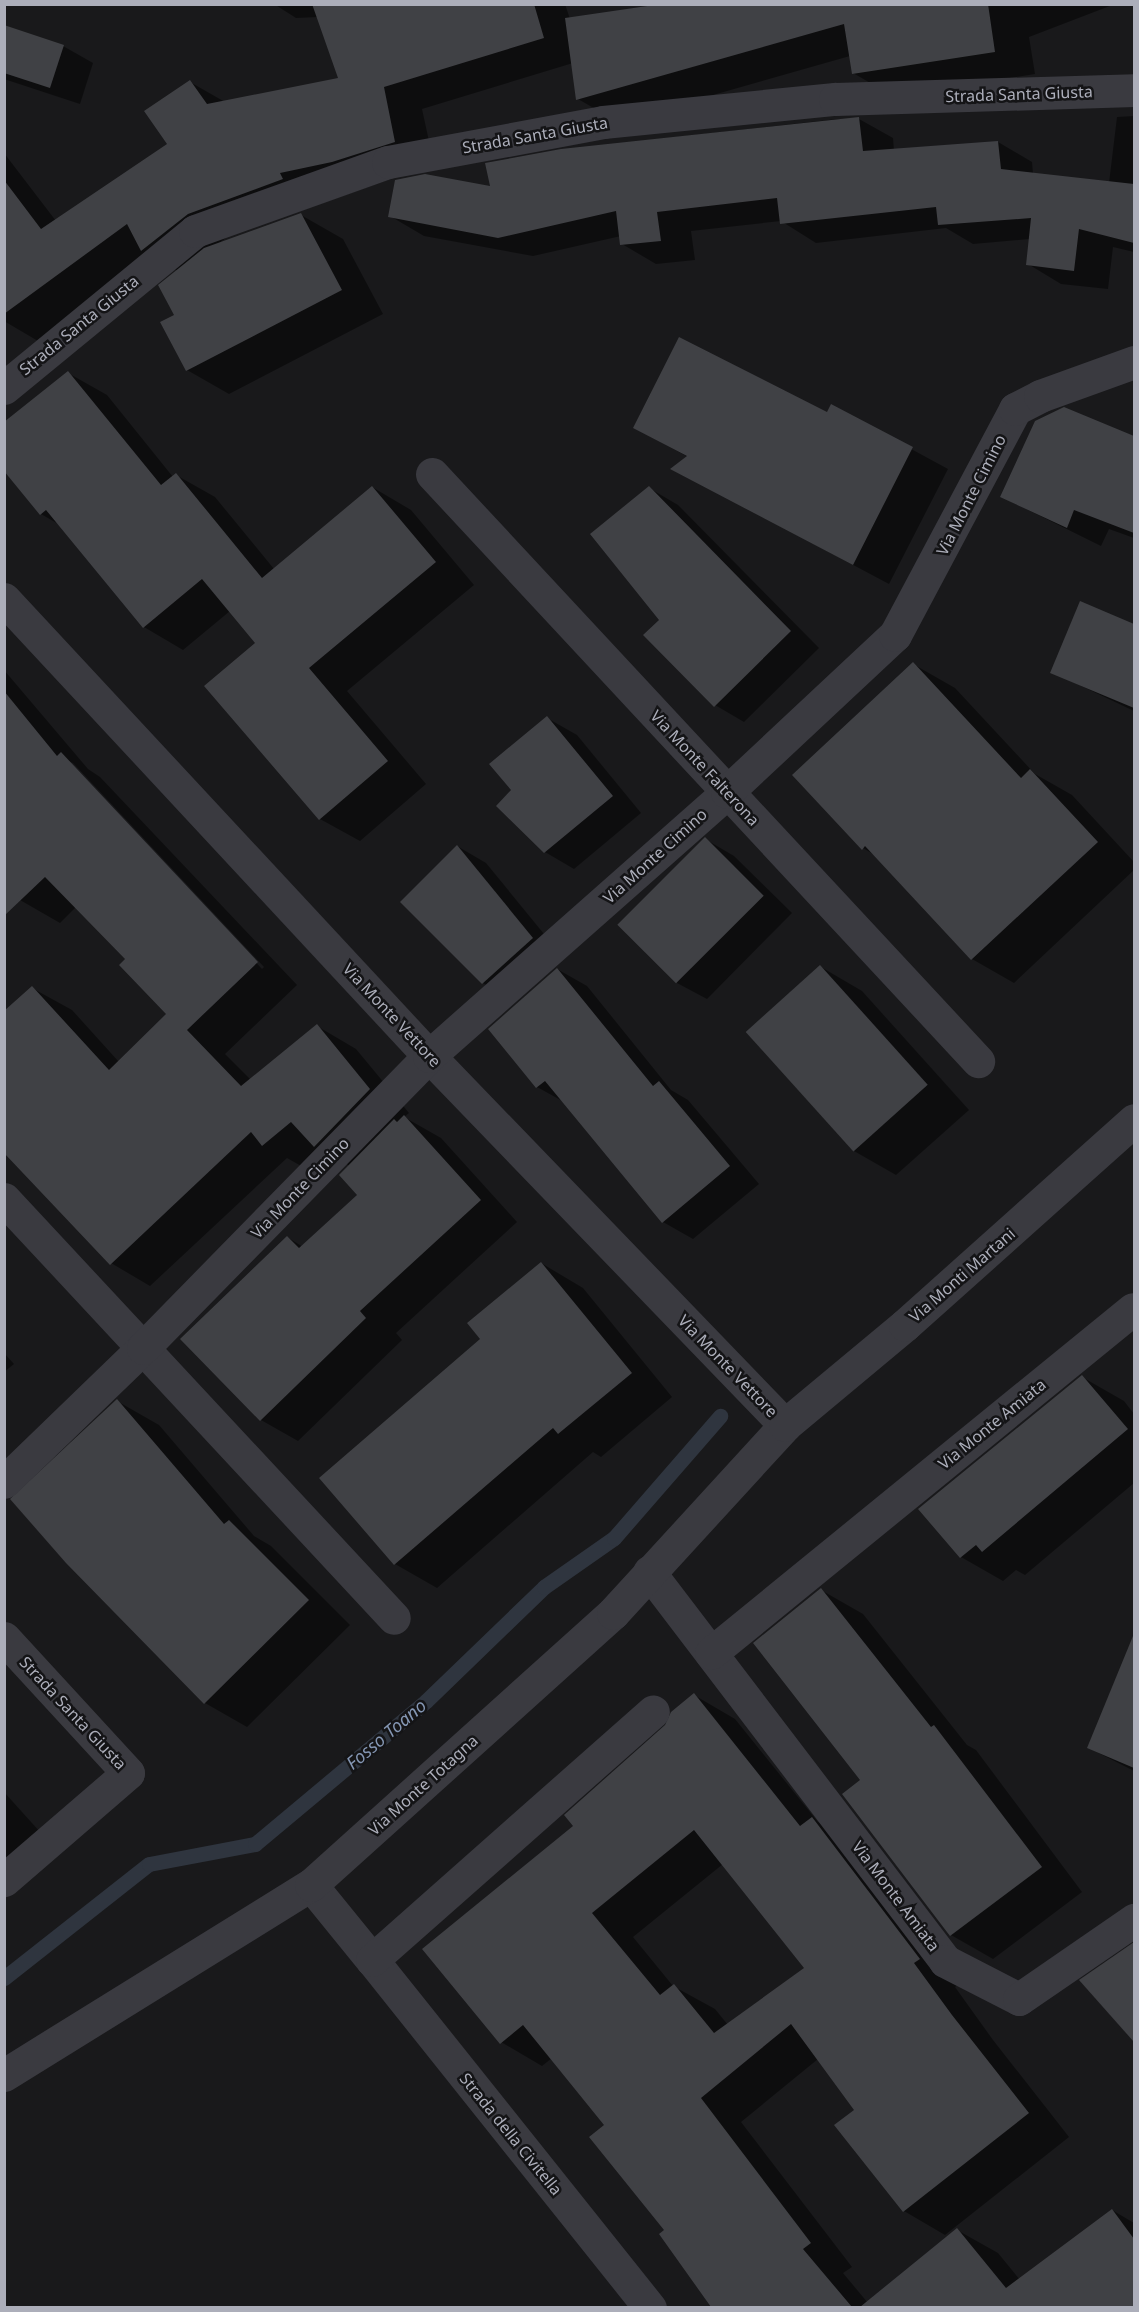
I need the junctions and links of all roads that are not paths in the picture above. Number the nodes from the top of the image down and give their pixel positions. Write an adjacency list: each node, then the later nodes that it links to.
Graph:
1 (1134, 90): 3 (street, Strada Santa Giusta)
2 (1134, 362): 6 (street, Via Monte Cimino)
3 (4, 388)
4 (432, 474): 6 (street, Via Monte Falterona)
5 (4, 599): 7 (street, Via Monte Vettore)
6 (727, 792): 7 (street, Via Monte Cimino); 8 (street, Via Monte Falterona)
7 (429, 1056): 12 (street, Via Monte Cimino); 13 (street, Via Monte Vettore)
8 (978, 1061)
9 (1134, 1120): 13 (street, Via Monti Martani)
10 (4, 1199): 12 (street)
11 (1133, 1309): 18 (street, Via Monte Amiata)
12 (143, 1348): 14 (street, Via Monte Cimino); 16 (street)
13 (785, 1425): 15 (street, Via Monte Totagna)
14 (4, 1482)
15 (649, 1572): 18 (street, Via Monte Amiata); 21 (street, Via Monte Totagna)
16 (394, 1618)
17 (4, 1638): 20 (street, Strada Santa Giusta)
18 (711, 1653): 22 (street, Via Monte Amiata)
19 (653, 1711): 23 (street)
20 (4, 1880)
21 (311, 1885): 23 (street, Strada della Civitella); 24 (street, Via Monte Totagna)
22 (1134, 1920)
23 (372, 1960): 25 (street, Strada della Civitella)
24 (4, 2075)
25 (650, 2307)

